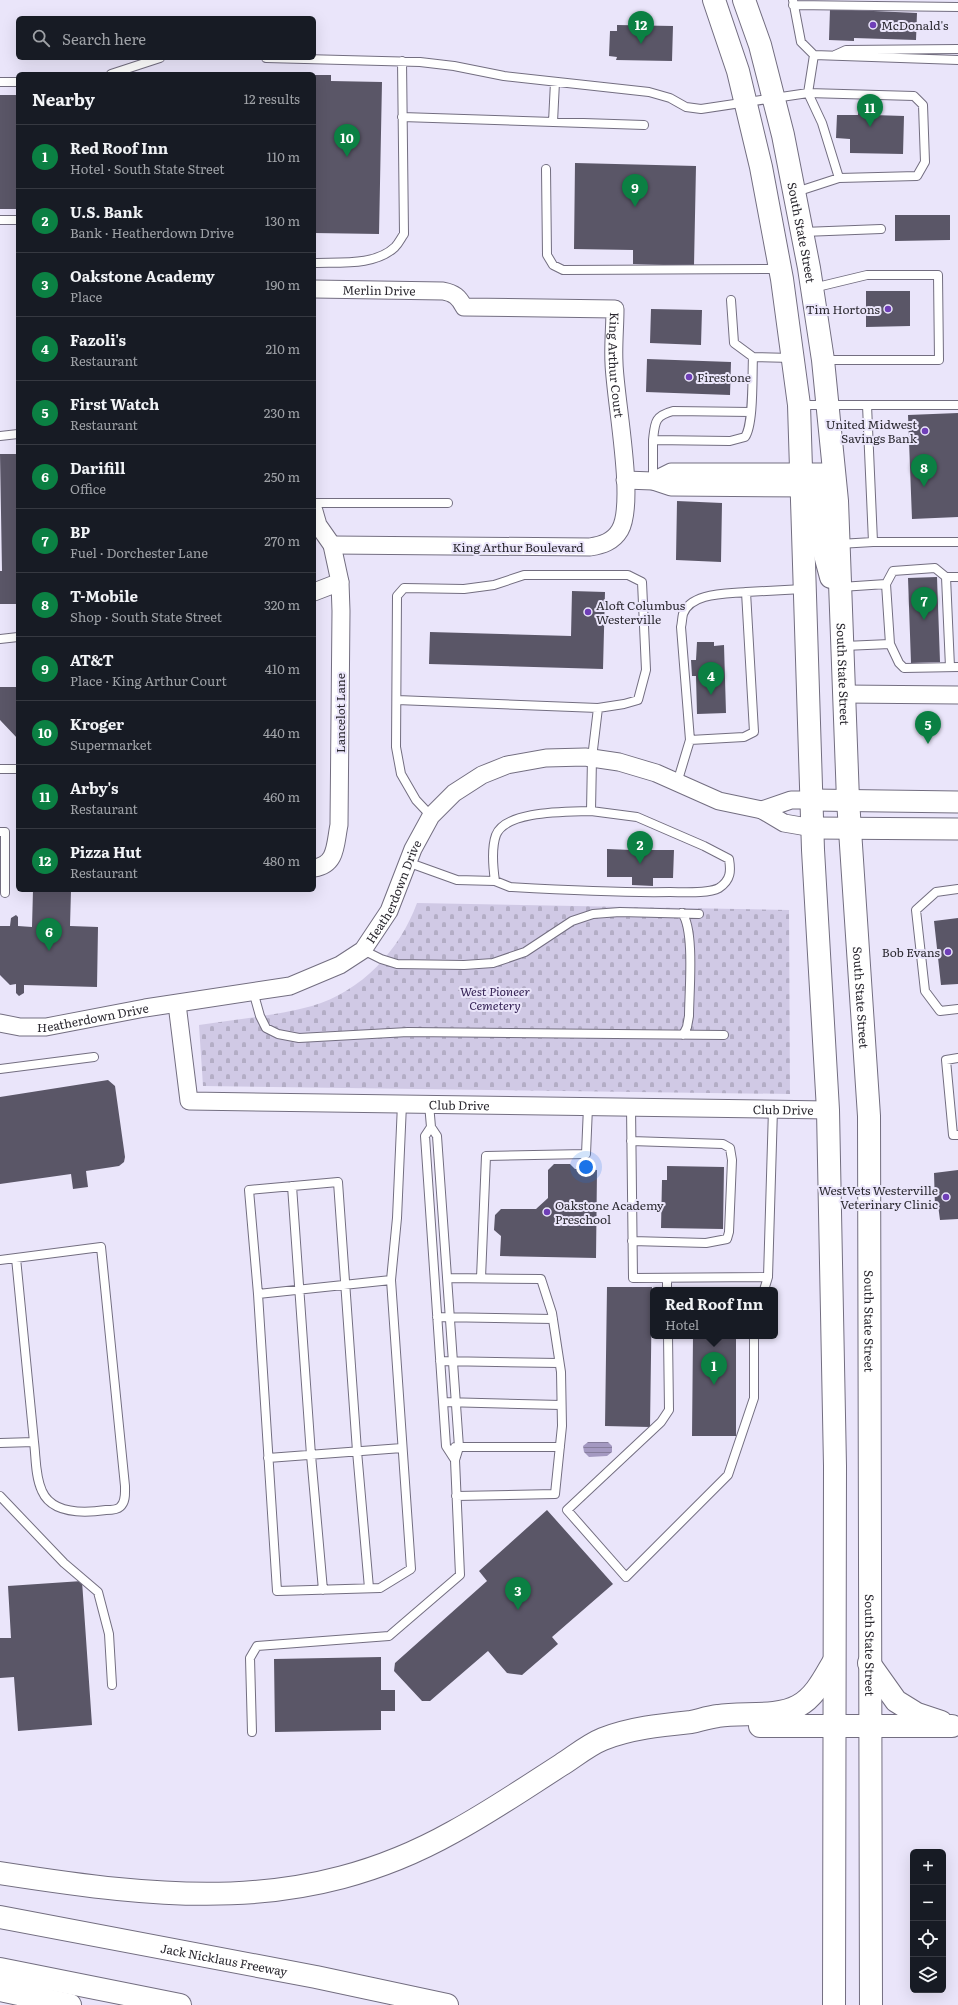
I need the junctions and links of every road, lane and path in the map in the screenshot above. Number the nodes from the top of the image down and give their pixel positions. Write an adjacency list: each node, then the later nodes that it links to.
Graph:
1 (714, 0): 19 (main road, South State Street)
2 (726, 0): 18 (main road)
3 (744, 0): 18 (main road, South State Street)
4 (793, 2): 5 (lane); 7 (lane)
5 (958, 7)
6 (958, 49): 8 (lane)
7 (814, 55): 8 (lane); 17 (lane)
8 (834, 56): 11 (lane)
9 (316, 59): 12 (lane)
10 (154, 60): 13 (lane)
11 (958, 60)
12 (402, 61): 16 (lane); 20 (lane)
13 (117, 72)
14 (0, 82): 15 (lane)
15 (16, 82)
16 (555, 82): 19 (lane); 21 (lane)
17 (808, 92): 18 (lane); 24 (lane); 24 (lane)
18 (774, 98): 19 (lane); 25 (main road, South State Street)
19 (746, 103): 31 (main road, South State Street); 37 (main road)
20 (402, 117): 21 (lane); 30 (lane)
21 (553, 122): 22 (lane)
22 (644, 125)
23 (546, 168): 31 (lane)
24 (840, 178): 25 (lane)
25 (795, 192): 29 (main road, South State Street)
26 (0, 220): 27 (lane)
27 (16, 220)
28 (881, 229): 29 (lane)
29 (802, 232): 32 (main road, South State Street)
30 (316, 263)
31 (780, 270): 36 (main road, South State Street)
32 (812, 288): 37 (main road, South State Street); 37 (lane)
33 (316, 289): 34 (street, Merlin Drive)
34 (443, 290): 48 (street, King Arthur Court)
35 (731, 300): 38 (lane)
36 (788, 319): 39 (main road, South State Street); 41 (main road)
37 (822, 354): 41 (main road, South State Street)
38 (753, 357): 39 (lane); 44 (lane)
39 (793, 358): 40 (main road, South State Street)
40 (798, 404): 41 (lane); 50 (main road, South State Street)
41 (827, 404): 42 (lane); 50 (main road, South State Street)
42 (867, 405): 43 (lane); 54 (lane)
43 (958, 405)
44 (750, 412): 47 (lane); 47 (lane)
45 (16, 434): 46 (lane)
46 (0, 436)
47 (653, 440): 49 (lane)
48 (625, 480): 49 (street); 57 (street, King Arthur Boulevard)
49 (653, 481): 50 (street)
50 (818, 482): 56 (main road, South State Street); 62 (main road, South State Street); 65 (main road)
51 (316, 503): 52 (lane)
52 (448, 503)
53 (316, 522): 57 (street)
54 (873, 542): 55 (lane); 56 (lane)
55 (958, 542)
56 (838, 544): 65 (main road, South State Street)
57 (332, 545): 60 (street, Lancelot Lane)
58 (946, 577): 59 (lane); 61 (lane); 70 (lane)
59 (958, 577)
60 (340, 582): 63 (street); 91 (street, Lancelot Lane)
61 (886, 584): 65 (lane); 68 (lane)
62 (803, 589): 64 (lane); 80 (main road, South State Street)
63 (316, 591)
64 (746, 592): 75 (lane); 75 (lane)
65 (840, 596): 69 (main road, South State Street)
66 (16, 637): 67 (lane)
67 (0, 639)
68 (890, 644): 69 (lane); 70 (lane)
69 (841, 646): 71 (main road, South State Street)
70 (954, 667)
71 (843, 694): 72 (street); 81 (main road, South State Street)
72 (958, 695)
73 (397, 700): 74 (lane); 74 (lane); 85 (lane)
74 (598, 708): 76 (lane)
75 (690, 740): 79 (lane)
76 (592, 758): 79 (street, Heatherdown Drive); 84 (lane); 85 (street, Heatherdown Drive)
77 (0, 769): 78 (lane)
78 (16, 769)
79 (677, 782): 83 (street, Heatherdown Drive)
80 (812, 800): 81 (street); 83 (street); 87 (main road, South State Street)
81 (848, 800): 82 (street); 86 (main road, South State Street)
82 (958, 802)
83 (762, 810): 87 (street, Heatherdown Drive)
84 (591, 811): 92 (lane); 92 (lane)
85 (431, 816): 90 (street, Heatherdown Drive)
86 (849, 827): 87 (street); 88 (street); 156 (main road, South State Street)
87 (813, 828): 112 (main road, South State Street)
88 (958, 829)
89 (0, 832): 94 (lane)
90 (407, 862): 92 (lane); 97 (street, Heatherdown Drive)
91 (316, 868)
92 (495, 881)
93 (958, 889): 100 (lane)
94 (4, 893)
95 (682, 913): 96 (lane); 97 (lane); 102 (lane)
96 (699, 914)
97 (363, 950): 98 (street, Heatherdown Drive)
98 (254, 991): 99 (street, Heatherdown Drive); 102 (lane)
99 (177, 1004): 101 (street, Heatherdown Drive); 107 (street, Club Drive)
100 (958, 1008)
101 (0, 1023)
102 (683, 1035): 103 (lane)
103 (724, 1035)
104 (94, 1057): 106 (lane)
105 (958, 1058): 114 (lane)
106 (0, 1069)
107 (402, 1104): 108 (street, Club Drive); 124 (lane)
108 (429, 1104): 109 (street, Club Drive); 113 (lane)
109 (588, 1106): 110 (street, Club Drive); 122 (lane)
110 (631, 1107): 111 (street, Club Drive); 115 (lane)
111 (773, 1110): 112 (street, Club Drive); 120 (lane)
112 (828, 1110): 155 (main road, South State Street)
113 (431, 1127): 121 (lane); 130 (lane)
114 (958, 1135)
115 (631, 1140): 117 (lane); 117 (lane)
116 (292, 1186): 125 (lane); 128 (lane); 129 (lane)
117 (632, 1241): 123 (lane)
118 (16, 1258): 119 (lane); 141 (lane); 141 (lane)
119 (0, 1260)
120 (768, 1277): 123 (lane); 127 (lane)
121 (447, 1278): 122 (lane); 131 (lane)
122 (481, 1278): 132 (lane)
123 (667, 1278): 126 (lane)
124 (391, 1280): 125 (lane); 146 (lane)
125 (345, 1285): 128 (lane); 147 (lane)
126 (667, 1287)
127 (765, 1287)
128 (299, 1290): 129 (lane); 148 (lane)
129 (258, 1294): 149 (lane)
130 (437, 1317): 131 (lane); 135 (lane)
131 (450, 1318): 132 (lane); 136 (lane)
132 (553, 1319): 137 (lane)
133 (668, 1339): 134 (lane)
134 (754, 1339)
135 (440, 1361): 136 (lane); 138 (lane)
136 (453, 1361): 137 (lane); 139 (lane)
137 (559, 1363): 140 (lane)
138 (443, 1402): 139 (lane); 143 (lane)
139 (456, 1403): 140 (lane); 144 (lane)
140 (561, 1405): 145 (lane)
141 (34, 1442): 142 (lane)
142 (0, 1443)
143 (446, 1446): 144 (lane); 150 (lane)
144 (460, 1447): 145 (lane); 150 (lane)
145 (560, 1447): 152 (lane)
146 (402, 1448): 147 (lane); 153 (lane)
147 (357, 1451): 148 (lane); 153 (lane)
148 (311, 1455): 149 (lane); 154 (lane)
149 (268, 1458): 154 (lane)
150 (454, 1460): 152 (lane)
151 (0, 1496): 157 (lane)
152 (456, 1496): 162 (lane)
153 (369, 1588): 154 (lane)
154 (323, 1590)
155 (834, 1662): 158 (main road); 159 (main road, South State Street)
156 (870, 1662): 160 (main road, South State Street); 161 (main road)
157 (112, 1685)
158 (695, 1721): 159 (main road); 163 (main road)
159 (834, 1727): 160 (main road); 170 (main road, South State Street)
160 (870, 1727): 161 (main road); 171 (main road, South State Street)
161 (955, 1727)
162 (252, 1732)
163 (0, 1873)
164 (0, 1917): 169 (main road, Jack Nicklaus Freeway)
165 (0, 1969): 168 (main road)
166 (0, 1990): 167 (main road)
167 (70, 2005)
168 (180, 2005)
169 (447, 2005)
170 (834, 2005)
171 (871, 2005)

